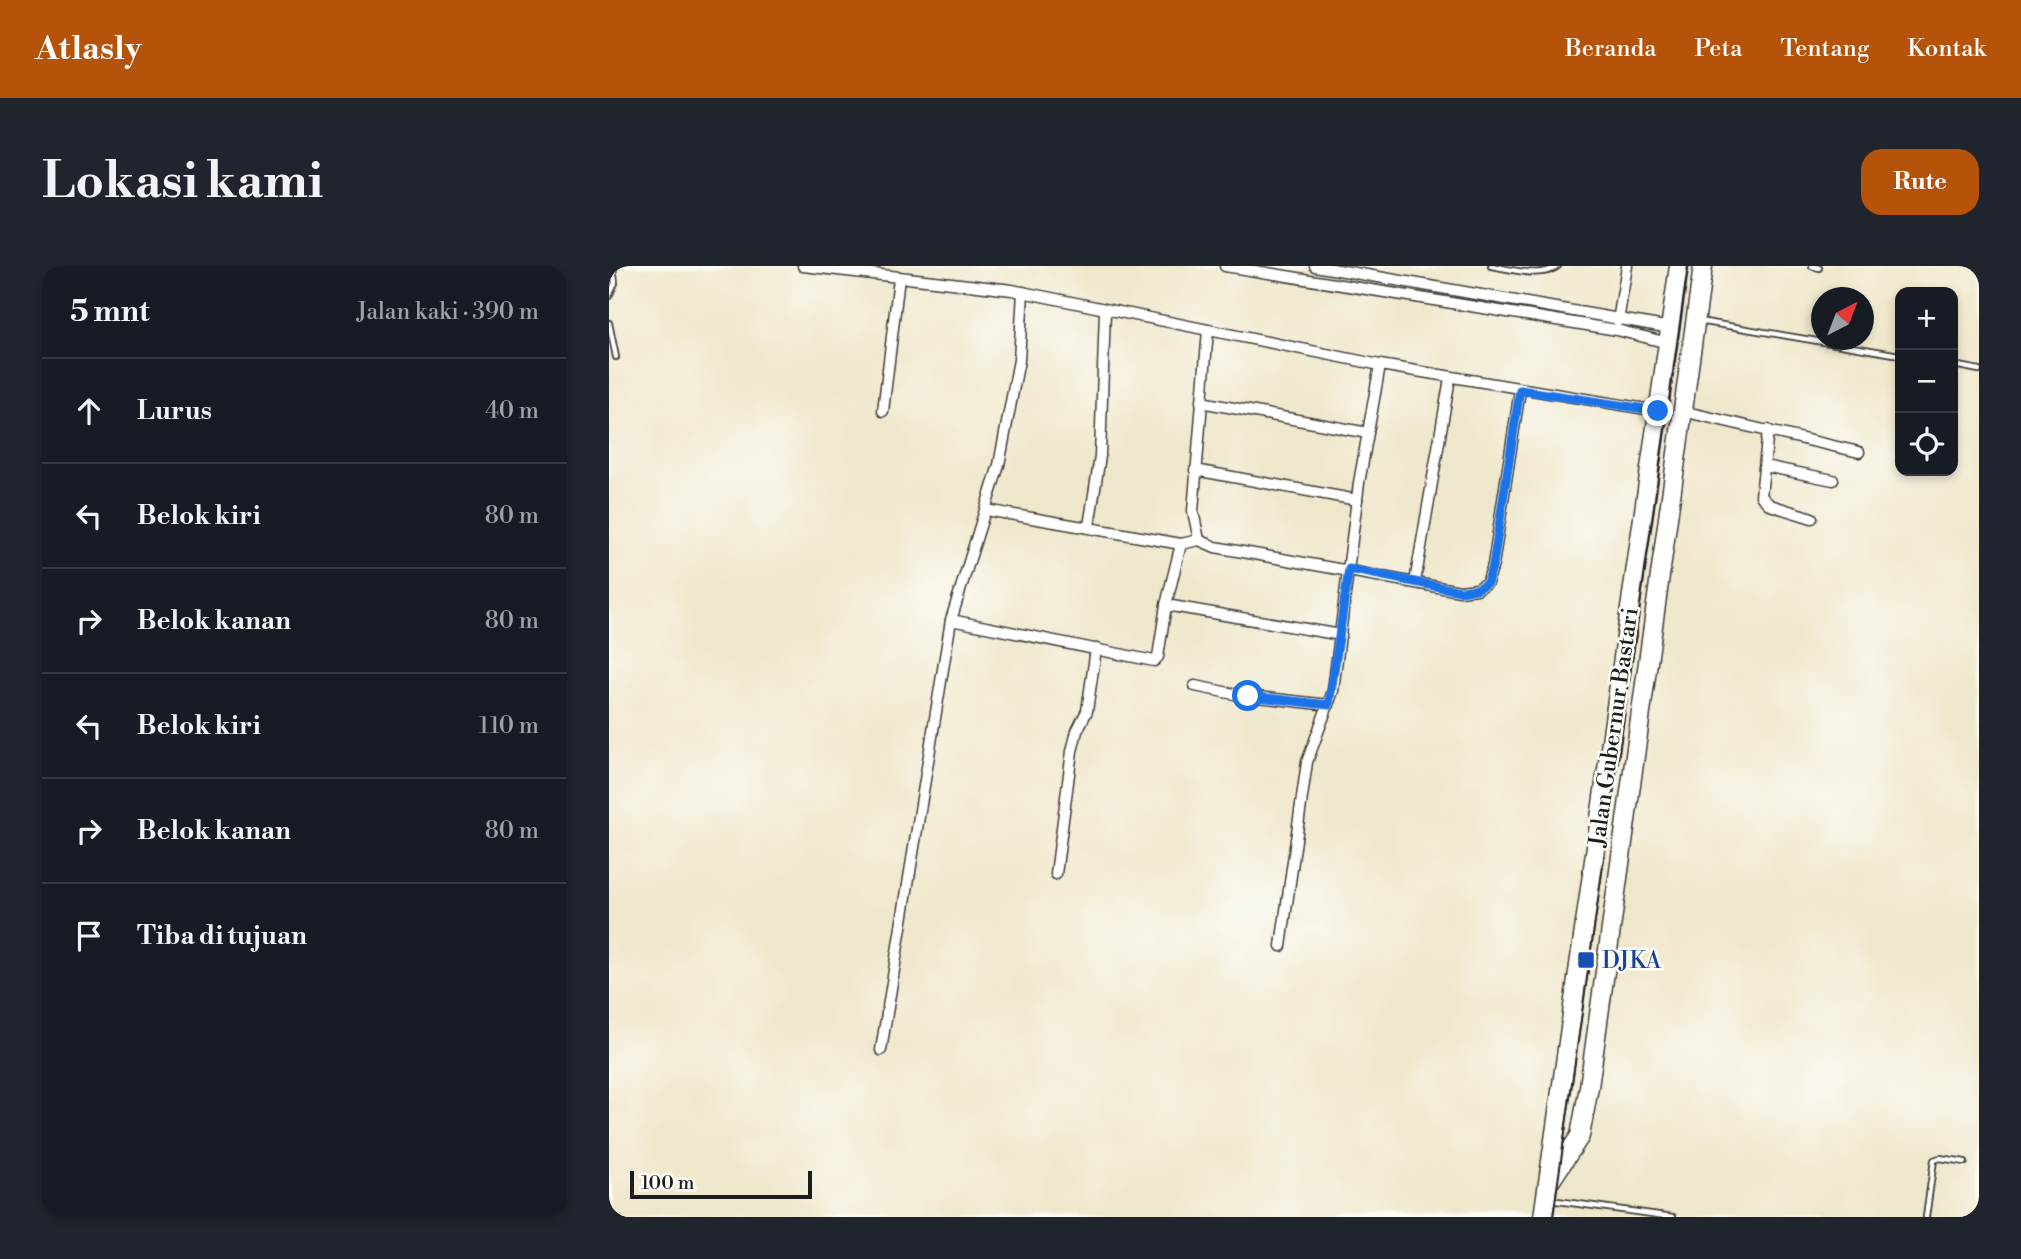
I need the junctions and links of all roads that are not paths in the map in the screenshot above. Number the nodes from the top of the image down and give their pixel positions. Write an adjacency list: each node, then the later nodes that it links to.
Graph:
1 (613, 266): 14 (lane)
2 (803, 266): 12 (street)
3 (1225, 266): 20 (street)
4 (1315, 266): 16 (street)
5 (1491, 266): 6 (lane)
6 (1558, 266)
7 (1627, 266): 16 (street)
8 (1679, 266): 21 (highway, Jalan Gubernur Bastari)
9 (1703, 266): 17 (highway, Jalan Gubernur Bastari)
10 (1812, 266): 11 (lane)
11 (1819, 268)
12 (899, 278): 13 (street); 30 (street)
13 (1023, 292): 15 (street); 40 (street)
14 (609, 296)
15 (1105, 311): 19 (street); 42 (street)
16 (1619, 317): 20 (street); 21 (street)
17 (1695, 320): 22 (lane); 32 (highway, Jalan Gubernur Bastari)
18 (609, 323): 23 (lane)
19 (1208, 330): 24 (street); 29 (street)
20 (1617, 330): 21 (street)
21 (1663, 333): 31 (highway, Jalan Gubernur Bastari)
22 (1895, 354)
23 (616, 357)
24 (1380, 365): 27 (street); 34 (street)
25 (1958, 366): 26 (lane)
26 (1979, 370)
27 (1450, 378): 28 (street); 46 (street)
28 (1520, 390): 31 (street); 46 (street)
29 (1201, 402): 34 (street); 37 (street)
30 (883, 411)
31 (1658, 411): 53 (highway, Jalan Gubernur Bastari)
32 (1682, 411): 33 (street); 54 (highway, Jalan Gubernur Bastari)
33 (1768, 430): 35 (street); 36 (street)
34 (1368, 433): 39 (street)
35 (1859, 452)
36 (1765, 466): 38 (street); 41 (street)
37 (1195, 470): 39 (street); 43 (street)
38 (1833, 480)
39 (1357, 500): 45 (street)
40 (986, 510): 42 (street); 48 (street)
41 (1812, 518)
42 (1089, 526): 44 (street)
43 (1199, 540): 44 (street); 45 (street)
44 (1181, 544): 47 (street)
45 (1349, 569): 46 (street); 49 (street)
46 (1415, 582)
47 (1166, 605): 49 (street); 50 (street)
48 (951, 620): 50 (street); 57 (street)
49 (1341, 635): 52 (street)
50 (1096, 649): 55 (street)
51 (1195, 686): 52 (street)
52 (1329, 705): 56 (street)
53 (1609, 747): 54 (highway); 59 (highway, Jalan Gubernur Bastari)
54 (1633, 756): 59 (highway, Jalan Gubernur Bastari)
55 (1056, 874)
56 (1281, 946)
57 (881, 1050)
58 (1965, 1162): 61 (lane)
59 (1545, 1201): 60 (lane)
60 (1673, 1217)
61 (1926, 1217)

